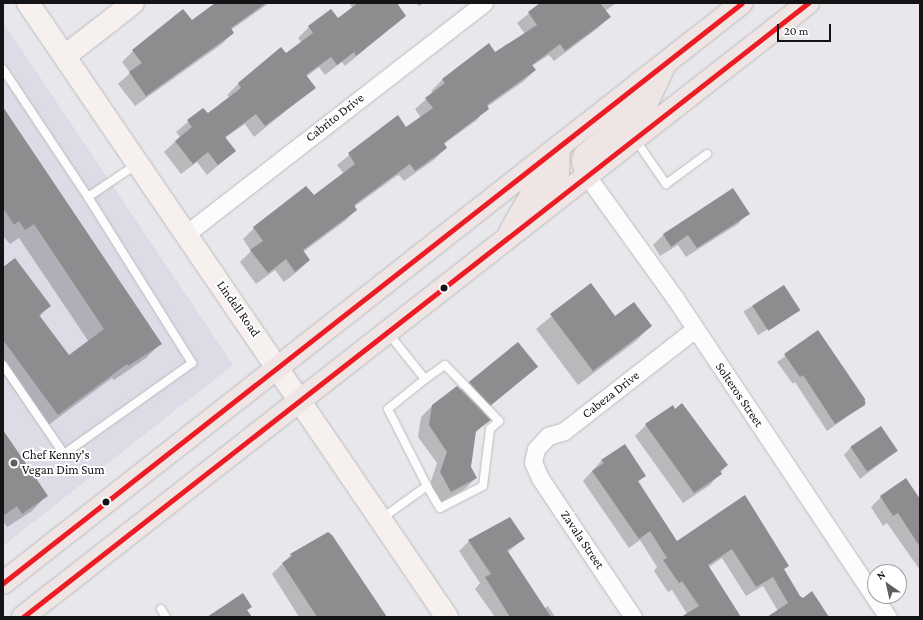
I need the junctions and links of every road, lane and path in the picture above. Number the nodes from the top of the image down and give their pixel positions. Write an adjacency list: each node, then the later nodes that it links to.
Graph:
1 (28, 3): 6 (street, Lindell Road)
2 (133, 3): 6 (street)
3 (484, 3): 15 (street, Cabrito Drive)
4 (742, 3): 7 (main road)
5 (808, 3): 9 (main road)
6 (65, 56): 12 (street, Lindell Road)
7 (665, 63): 10 (main road); 13 (main road)
8 (3, 69): 14 (lane)
9 (634, 139): 11 (lane); 13 (main road)
10 (559, 146): 16 (main road); 20 (main road)
11 (707, 154)
12 (138, 164): 14 (lane); 15 (street, Lindell Road)
13 (587, 176): 16 (main road); 17 (street, Solteros Street)
14 (88, 197): 19 (lane)
15 (186, 234): 20 (street, Lindell Road)
16 (504, 241): 18 (main road)
17 (695, 329): 23 (street, Cabeza Drive); 32 (street, Solteros Street)
18 (387, 332): 21 (lane); 22 (main road)
19 (3, 365)
20 (277, 367): 22 (street, Lindell Road); 26 (main road)
21 (425, 379): 24 (lane); 24 (lane)
22 (300, 401): 25 (street, Lindell Road); 28 (main road)
23 (533, 462): 31 (street, Zavala Street)
24 (427, 486): 25 (lane)
25 (381, 520): 30 (street, Lindell Road)
26 (3, 583)
27 (161, 609): 29 (lane)
28 (23, 617)
29 (166, 617)
30 (447, 617)
31 (633, 617)
32 (888, 617)

